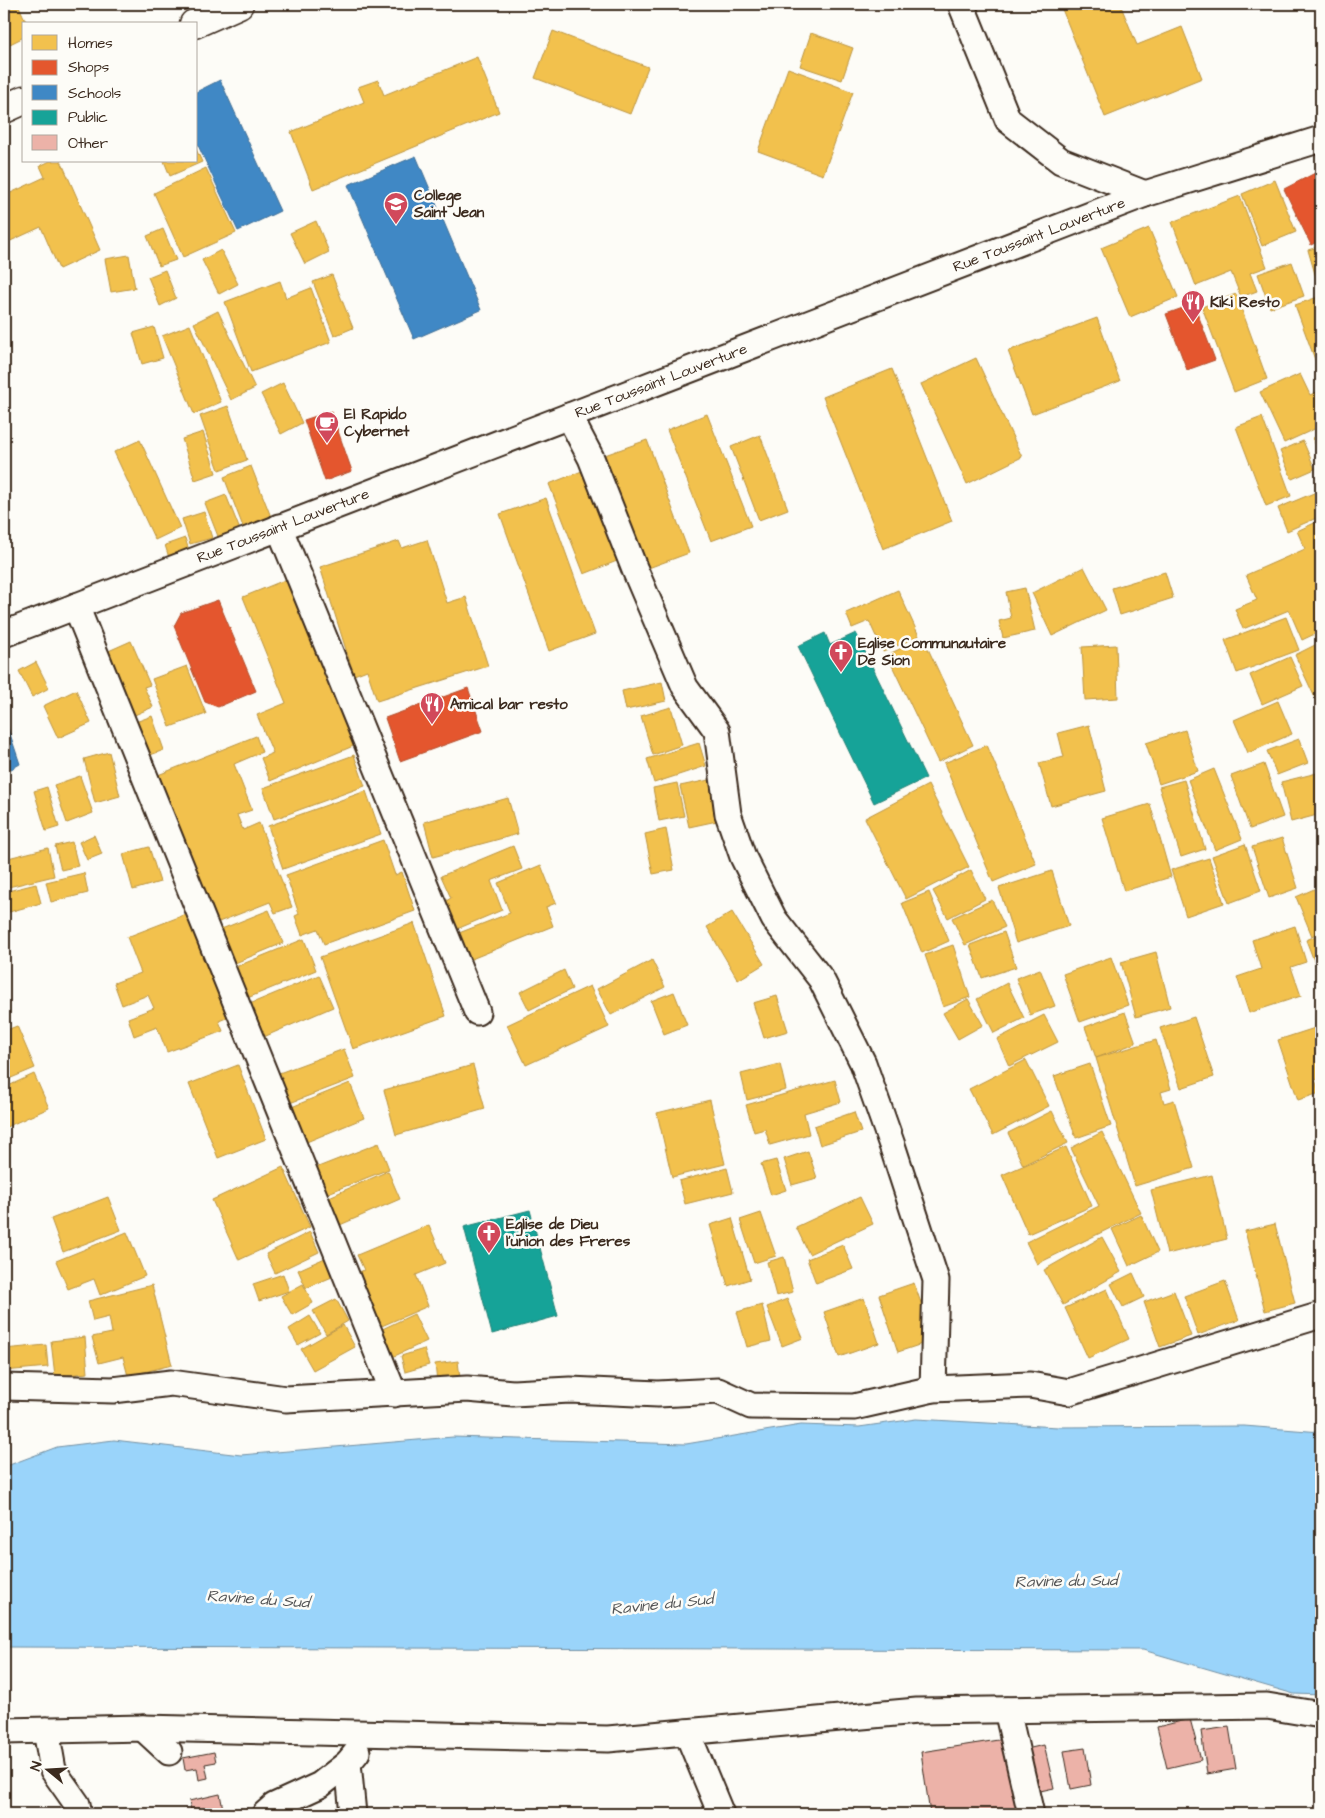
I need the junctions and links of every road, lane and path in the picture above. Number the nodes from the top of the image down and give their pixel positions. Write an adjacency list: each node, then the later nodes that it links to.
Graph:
1 (239, 4): 3 (street)
2 (961, 4): 7 (street)
3 (198, 22)
4 (22, 101): 5 (street)
5 (4, 109)
6 (1321, 138): 7 (street, Rue Toussaint Louverture)
7 (1145, 194): 8 (street, Rue Toussaint Louverture)
8 (569, 416): 9 (street, Rue Toussaint Louverture); 15 (street)
9 (279, 527): 10 (street, Rue Toussaint Louverture); 12 (street)
10 (76, 606): 11 (street, Rue Toussaint Louverture); 16 (street)
11 (4, 634)
12 (477, 1012)
13 (1321, 1315): 15 (street)
14 (4, 1386): 16 (street)
15 (933, 1390): 16 (street)
16 (394, 1394)
17 (1007, 1710): 18 (street); 22 (street); 30 (street)
18 (1321, 1716)
19 (143, 1728): 21 (street); 23 (street); 24 (street)
20 (4, 1730): 21 (street)
21 (46, 1730): 26 (street)
22 (687, 1732): 23 (street); 29 (street)
23 (374, 1733): 25 (street)
24 (169, 1752)
25 (348, 1762): 27 (street); 28 (street)
26 (79, 1814)
27 (265, 1814)
28 (352, 1814)
29 (721, 1814)
30 (1031, 1814)

